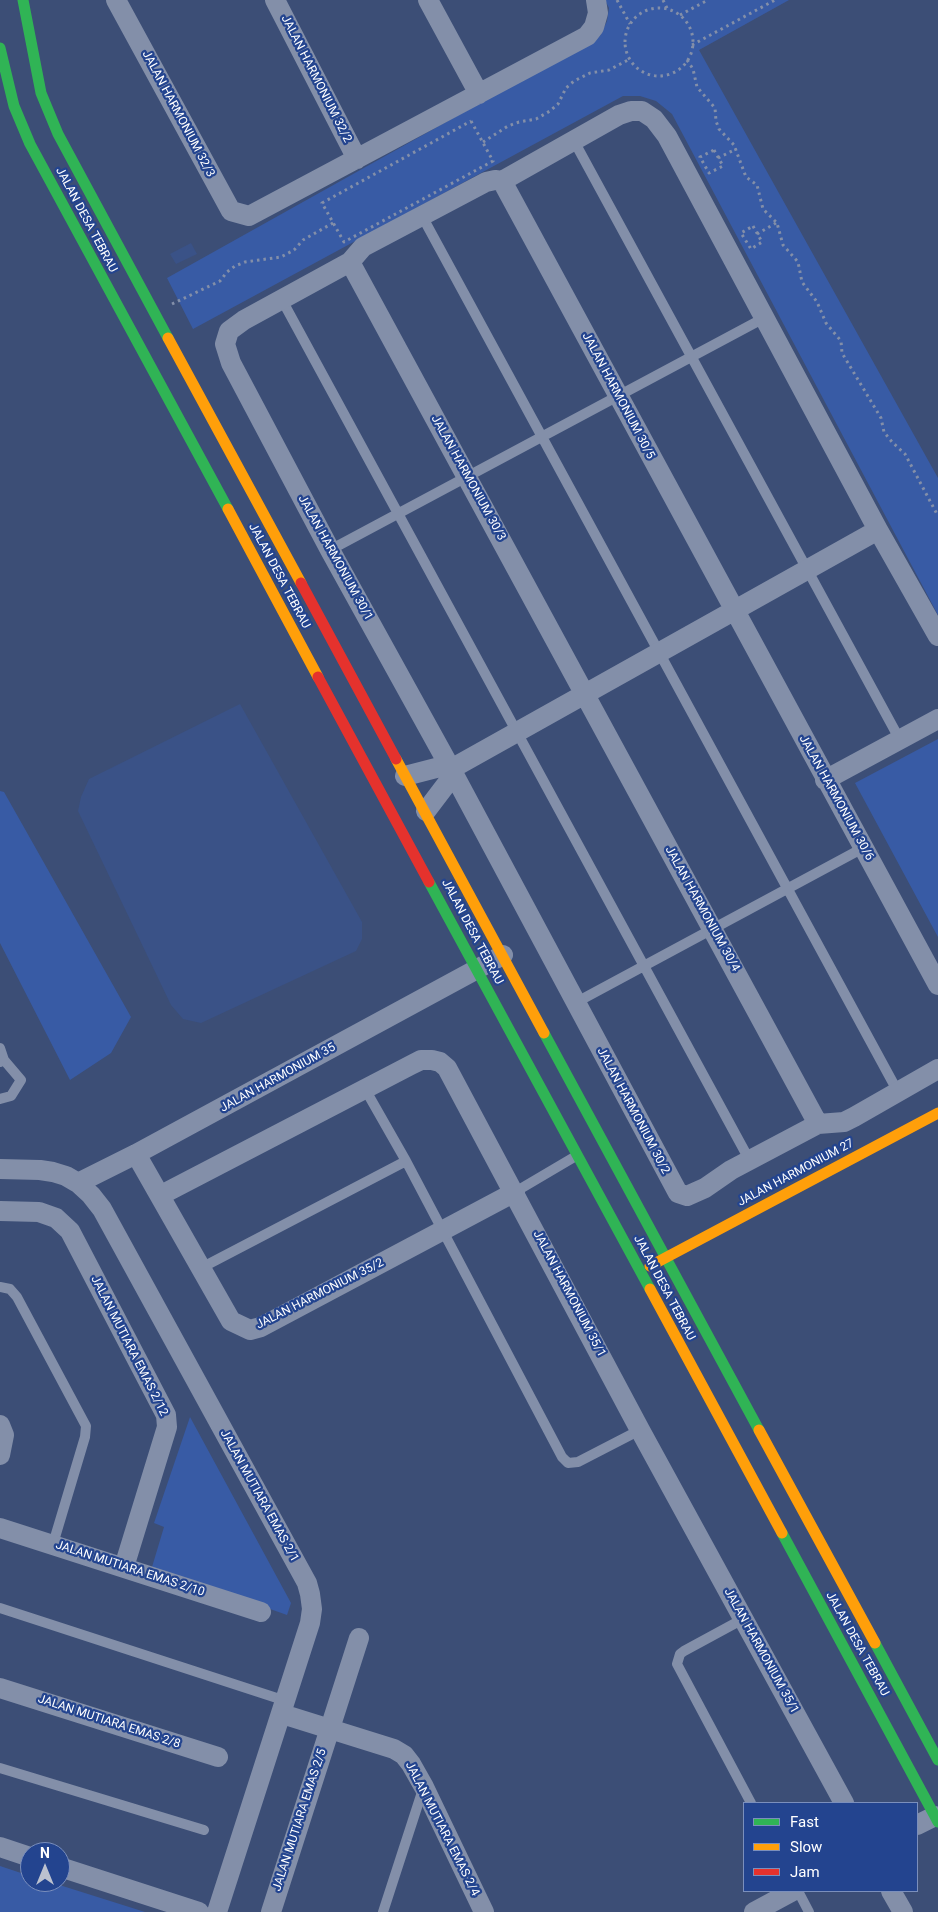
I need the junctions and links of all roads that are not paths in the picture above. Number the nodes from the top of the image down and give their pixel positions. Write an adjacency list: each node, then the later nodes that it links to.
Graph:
1 (23, 0): 12 (street, JALAN DESA TEBRAU)
2 (116, 0): 9 (street, JALAN HARMONIUM 32/3)
3 (275, 0): 9 (street, JALAN HARMONIUM 32/2)
4 (428, 0): 7 (street)
5 (597, 7): 7 (street)
6 (0, 48): 13 (street, JALAN DESA TEBRAU)
7 (479, 94): 9 (street)
8 (574, 141): 10 (street); 16 (street); 17 (lane)
9 (357, 159)
10 (502, 181): 11 (street); 18 (street, JALAN HARMONIUM 30/5)
11 (422, 216): 14 (street); 19 (lane)
12 (114, 235): 13 (street); 33 (street, JALAN DESA TEBRAU)
13 (86, 250): 41 (street, JALAN DESA TEBRAU)
14 (350, 262): 15 (street); 20 (street, JALAN HARMONIUM 30/3)
15 (282, 300): 21 (lane); 23 (street, JALAN HARMONIUM 30/1)
16 (764, 318): 17 (lane); 22 (street)
17 (692, 357): 18 (lane); 24 (lane)
18 (618, 396): 19 (lane); 25 (street, JALAN HARMONIUM 30/5)
19 (542, 437): 20 (lane); 27 (lane)
20 (467, 477): 21 (lane); 28 (street, JALAN HARMONIUM 30/3)
21 (399, 514): 23 (lane); 30 (lane)
22 (878, 530): 24 (street); 26 (street)
23 (330, 550): 32 (street, JALAN HARMONIUM 30/1)
24 (807, 570): 25 (street); 31 (lane)
25 (734, 610): 27 (street); 34 (street, JALAN HARMONIUM 30/6)
26 (938, 636)
27 (659, 652): 28 (street); 37 (lane)
28 (585, 694): 30 (street); 38 (street, JALAN HARMONIUM 30/4)
29 (938, 719): 31 (street)
30 (517, 732): 32 (street); 40 (lane)
31 (900, 740): 34 (street)
32 (451, 769): 33 (street); 35 (street); 43 (street, JALAN HARMONIUM 30/2)
33 (405, 776): 35 (street, JALAN DESA TEBRAU)
34 (825, 780): 36 (street, JALAN HARMONIUM 30/6)
35 (426, 811): 39 (street, JALAN DESA TEBRAU)
36 (863, 848): 37 (lane); 42 (street, JALAN HARMONIUM 30/6)
37 (788, 888): 38 (lane); 48 (lane)
38 (713, 929): 40 (lane); 51 (street, JALAN HARMONIUM 30/4)
39 (503, 955): 41 (street, JALAN HARMONIUM 35); 62 (street, JALAN DESA TEBRAU)
40 (644, 965): 43 (lane); 54 (lane)
41 (477, 970): 52 (street, JALAN HARMONIUM 35); 53 (street, JALAN DESA TEBRAU)
42 (938, 985)
43 (575, 1003): 54 (street, JALAN HARMONIUM 30/2)
44 (0, 1048): 45 (lane)
45 (2, 1061): 49 (lane)
46 (938, 1069): 48 (street, JALAN HARMONIUM 30/2)
47 (365, 1089): 55 (lane); 58 (street, JALAN HARMONIUM 35/1); 59 (street, JALAN HARMONIUM 35/1)
48 (898, 1092): 51 (street, JALAN HARMONIUM 30/2)
49 (0, 1099)
50 (938, 1113): 62 (street, JALAN HARMONIUM 27)
51 (818, 1124): 54 (street, JALAN HARMONIUM 30/2)
52 (136, 1154): 57 (street, JALAN HARMONIUM 35); 59 (street, JALAN HARMONIUM 35/2)
53 (577, 1155): 58 (lane, JALAN HARMONIUM 35/2); 64 (street, JALAN DESA TEBRAU)
54 (750, 1160)
55 (406, 1161): 61 (lane); 63 (lane)
56 (0, 1169): 57 (street, JALAN MUTIARA EMAS 2/1)
57 (78, 1183): 79 (street, JALAN MUTIARA EMAS 2/1)
58 (515, 1192): 61 (street, JALAN HARMONIUM 35/2); 67 (street, JALAN HARMONIUM 35/1)
59 (161, 1195): 63 (street, JALAN HARMONIUM 35/2)
60 (0, 1211): 71 (street, JALAN MUTIARA EMAS 2/12)
61 (442, 1230): 63 (street, JALAN HARMONIUM 35/2); 67 (lane)
62 (666, 1257): 64 (street, JALAN HARMONIUM 27); 72 (street, JALAN DESA TEBRAU)
63 (200, 1268)
64 (640, 1271): 73 (street, JALAN DESA TEBRAU)
65 (0, 1287): 70 (lane)
66 (0, 1425): 68 (street)
67 (640, 1430): 76 (street, JALAN HARMONIUM 35/1)
68 (0, 1455)
69 (0, 1528): 70 (street, JALAN MUTIARA EMAS 2/10)
70 (53, 1544): 71 (street, JALAN MUTIARA EMAS 2/10)
71 (124, 1567): 75 (street, JALAN MUTIARA EMAS 2/10)
72 (841, 1581): 73 (street); 82 (street, JALAN DESA TEBRAU)
73 (815, 1596): 87 (street, JALAN DESA TEBRAU)
74 (0, 1608): 79 (lane)
75 (261, 1612)
76 (743, 1619): 85 (lane); 86 (street, JALAN HARMONIUM 35/1)
77 (358, 1638): 80 (street, JALAN MUTIARA EMAS 2/5)
78 (0, 1688): 81 (street, JALAN MUTIARA EMAS 2/8)
79 (284, 1708): 80 (street, JALAN MUTIARA EMAS 2/4); 97 (street, JALAN MUTIARA EMAS 2/1)
80 (330, 1729): 84 (street, JALAN MUTIARA EMAS 2/4); 98 (street, JALAN MUTIARA EMAS 2/5)
81 (218, 1757)
82 (938, 1760)
83 (0, 1768): 89 (lane)
84 (424, 1787): 99 (lane); 100 (street, JALAN MUTIARA EMAS 2/4)
85 (750, 1802)
86 (843, 1802)
87 (936, 1819): 88 (street)
88 (918, 1826)
89 (204, 1830)
90 (0, 1847): 91 (street)
91 (20, 1854)
92 (70, 1870): 96 (street)
93 (791, 1892): 101 (street)
94 (799, 1892): 102 (lane)
95 (893, 1892): 103 (street)
96 (194, 1910)
97 (217, 1912)
98 (270, 1912)
99 (383, 1912)
100 (484, 1912)
101 (754, 1912)
102 (809, 1912)
103 (903, 1912)

